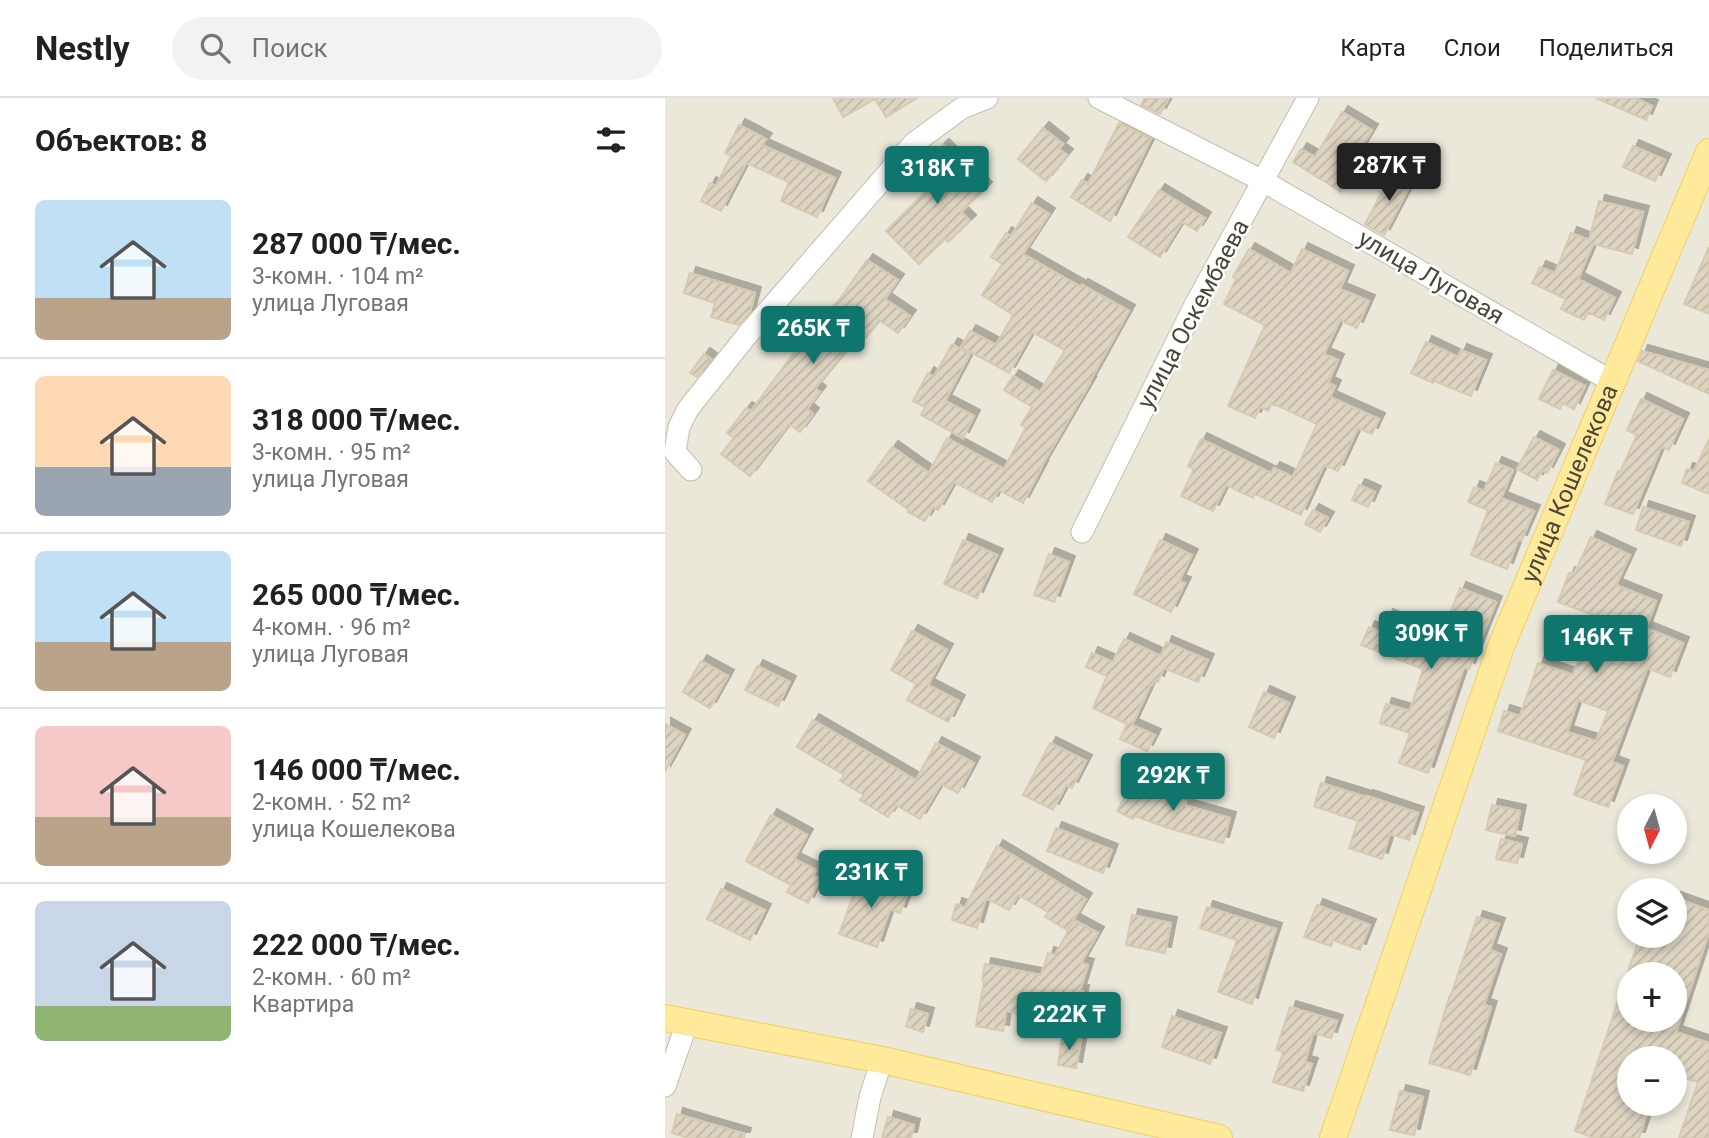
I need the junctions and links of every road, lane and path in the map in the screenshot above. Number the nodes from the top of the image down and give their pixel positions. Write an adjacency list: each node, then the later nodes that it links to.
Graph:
1 (987, 98): 7 (street)
2 (1099, 98): 5 (street, улица Луговая)
3 (1308, 98): 5 (street, улица Оскембаева)
4 (1709, 152): 6 (main road, улица Кошелекова)
5 (1263, 181): 6 (street, улица Луговая); 8 (street, улица Оскембаева)
6 (1613, 382): 14 (main road, улица Кошелекова)
7 (691, 470)
8 (1082, 532)
9 (676, 1021): 10 (main road); 11 (street)
10 (882, 1060): 12 (street); 13 (main road)
11 (665, 1086)
12 (862, 1138)
13 (1219, 1138)
14 (1333, 1138)

